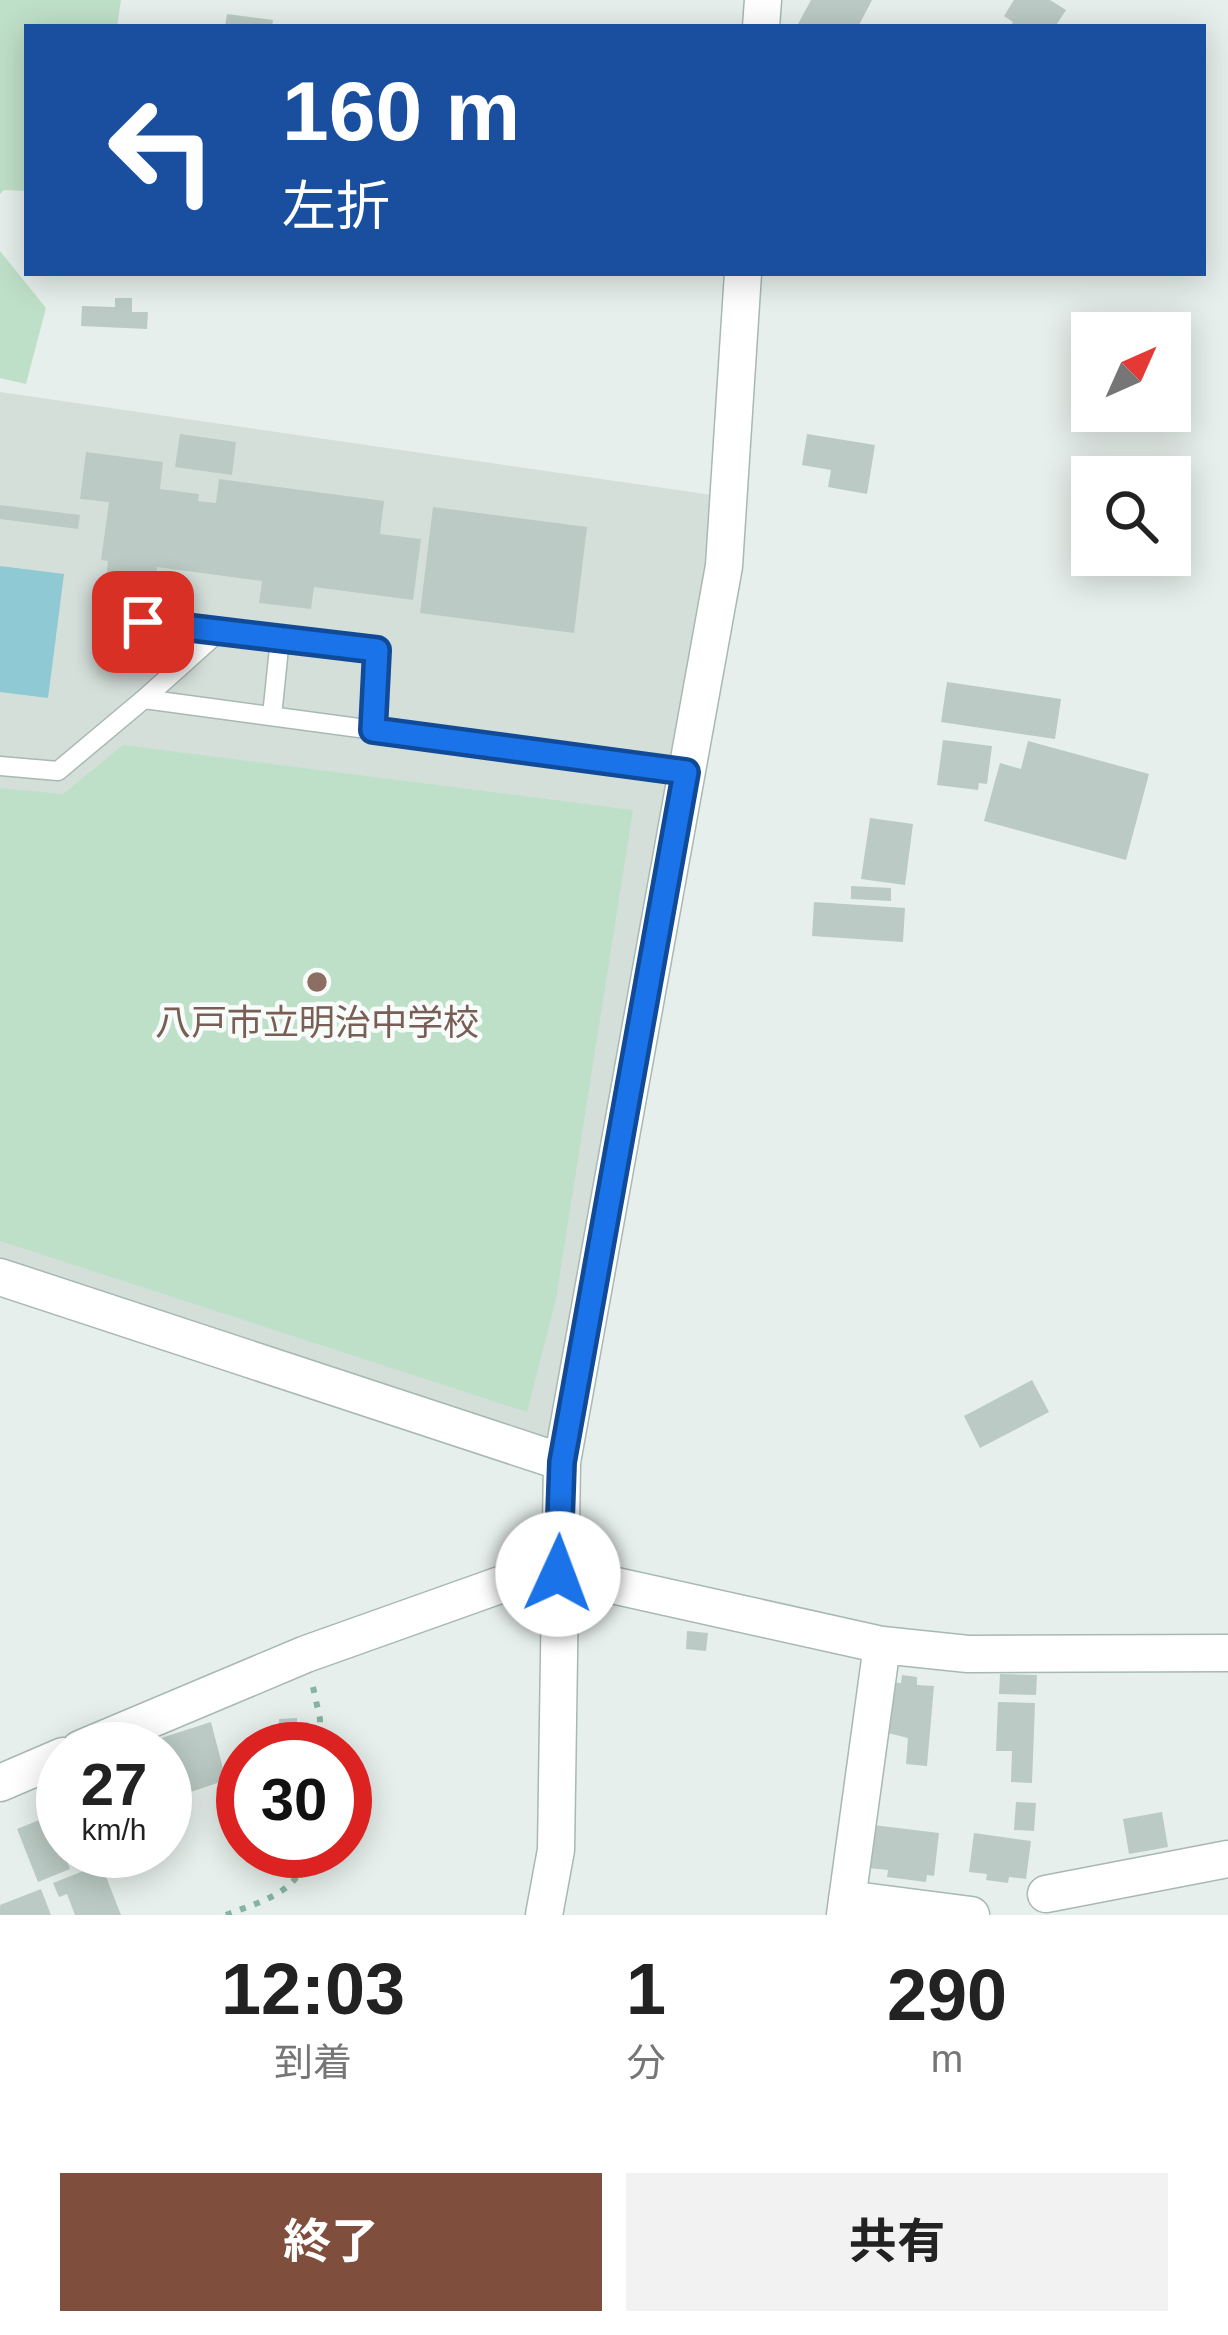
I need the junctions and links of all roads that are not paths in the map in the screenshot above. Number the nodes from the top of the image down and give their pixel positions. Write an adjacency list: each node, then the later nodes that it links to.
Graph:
1 (743, 276): 9 (street)
2 (105, 617): 3 (lane)
3 (220, 631): 4 (lane); 5 (lane)
4 (280, 638): 6 (lane); 7 (lane)
5 (144, 699): 6 (lane); 8 (lane)
6 (272, 716): 7 (lane)
7 (373, 730): 9 (lane)
8 (0, 766)
9 (686, 772): 11 (street)
10 (0, 1277): 11 (street)
11 (562, 1462): 12 (street)
12 (558, 1574): 13 (street); 15 (street); 21 (street)
13 (882, 1645): 14 (street); 20 (street)
14 (1228, 1653)
15 (144, 1722)
16 (36, 1768): 17 (street)
17 (0, 1783)
18 (1228, 1859): 19 (street)
19 (1046, 1894)
20 (846, 1907): 22 (street)
21 (544, 1915)
22 (971, 1915)

